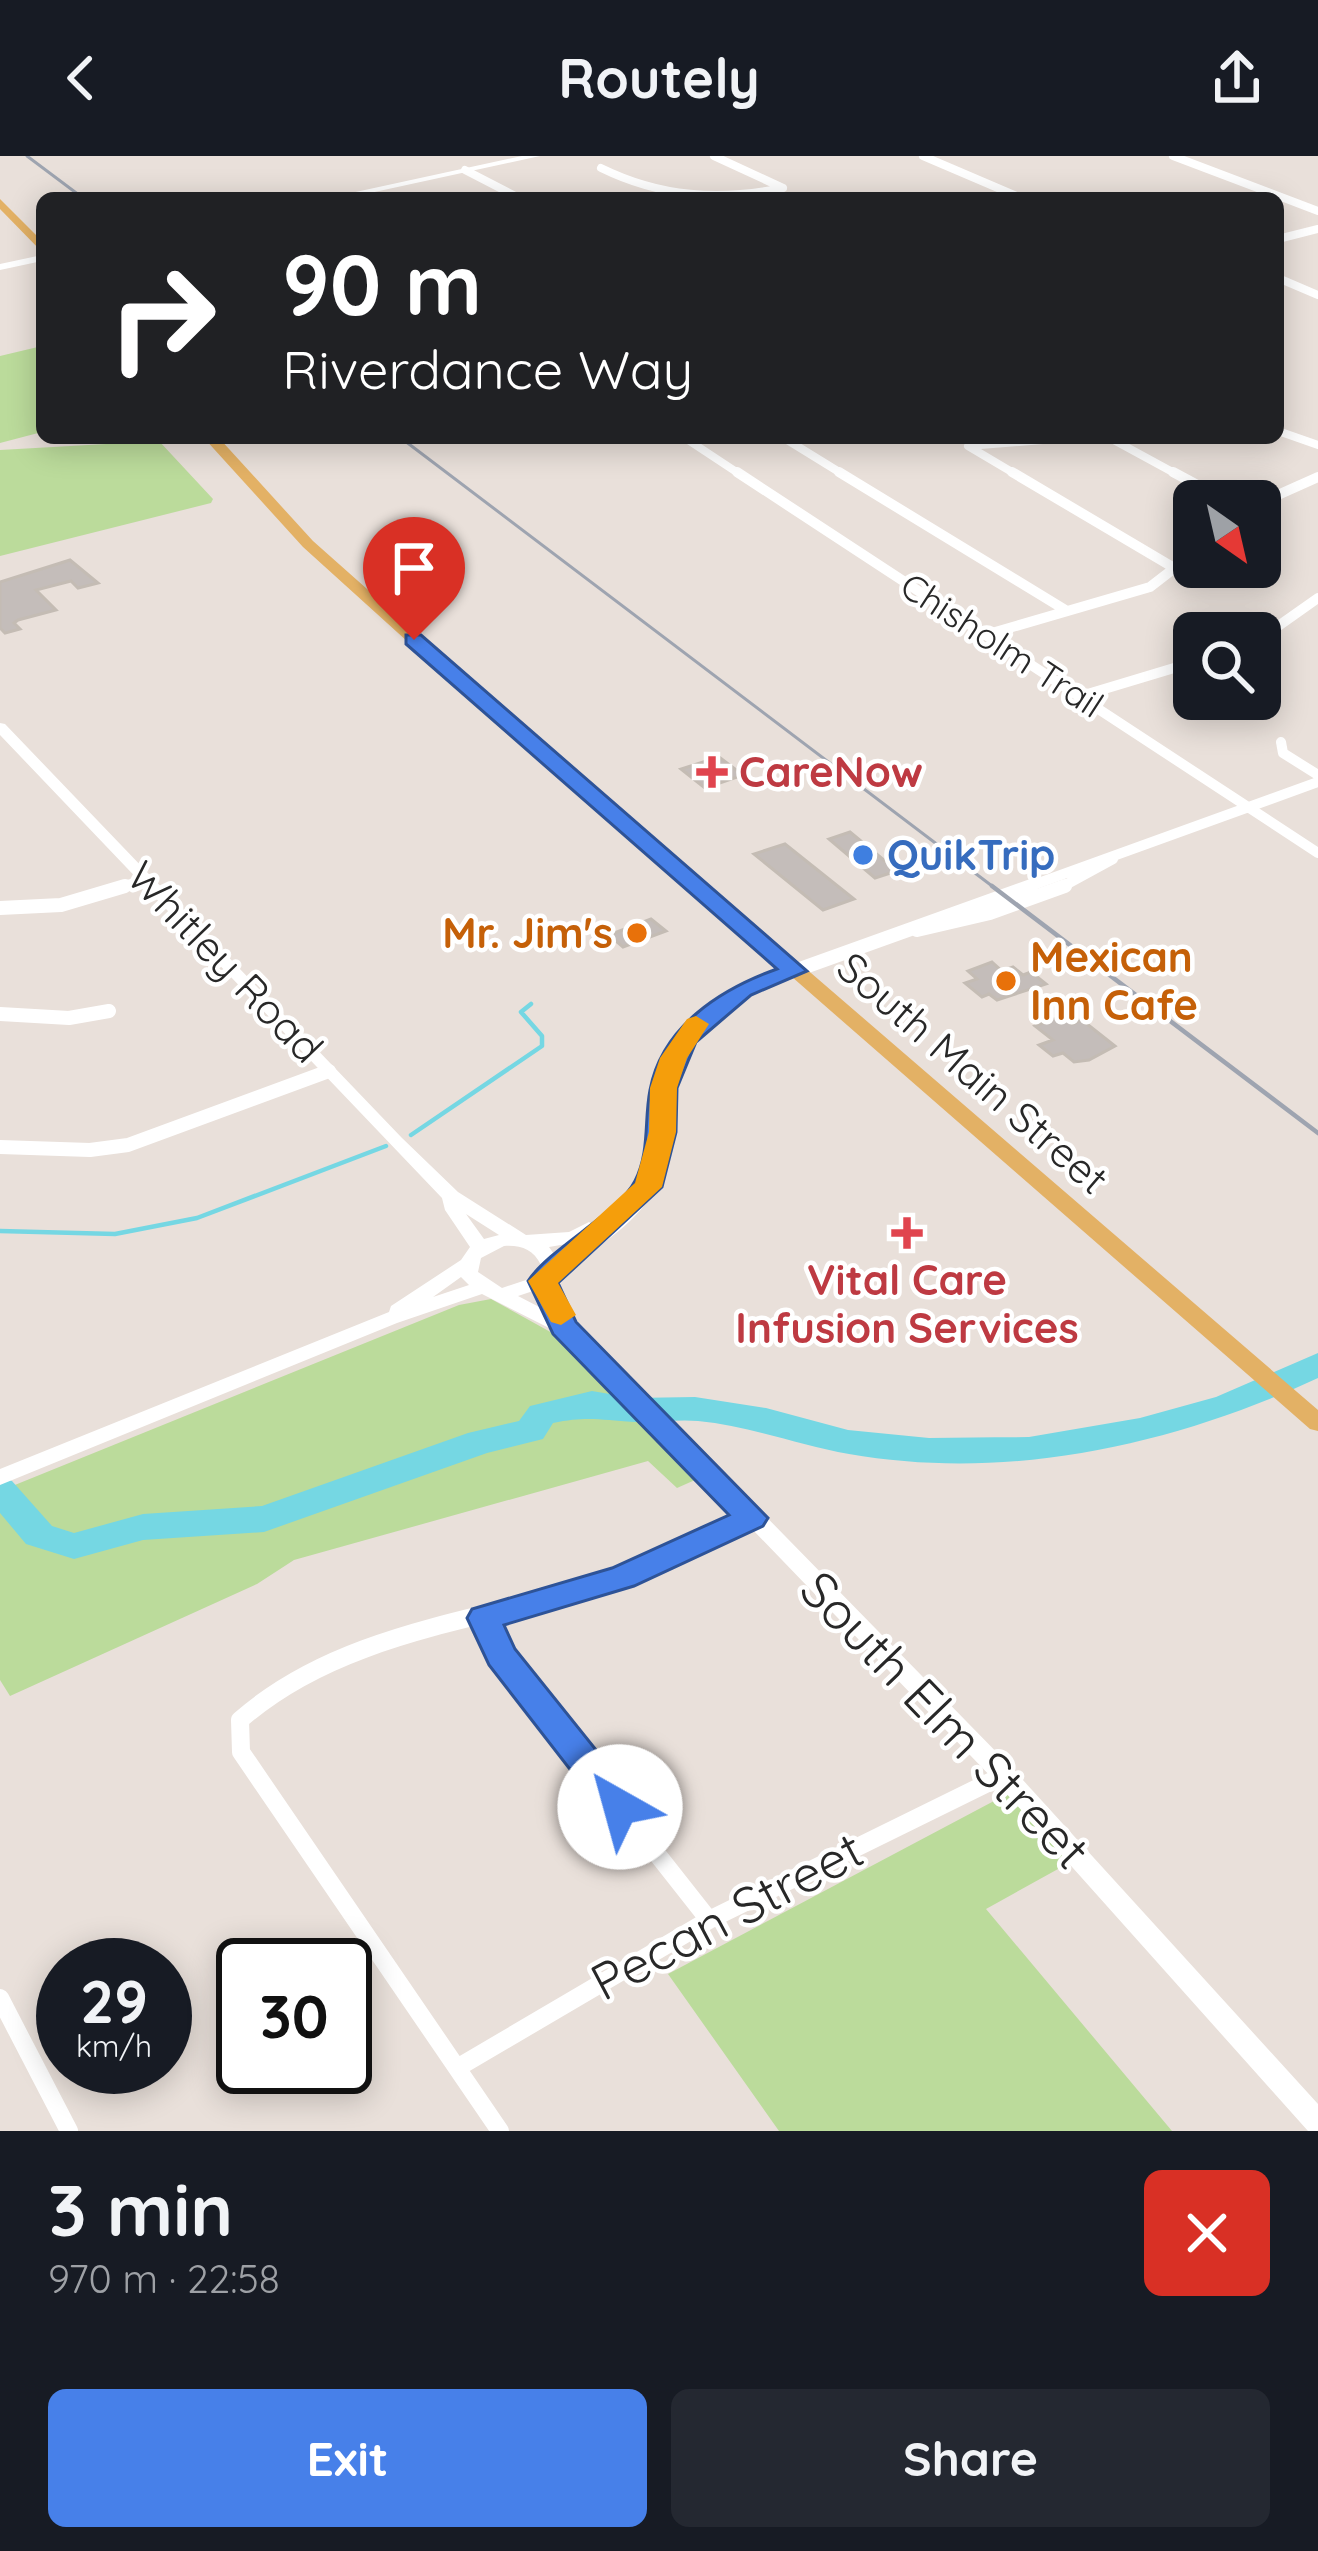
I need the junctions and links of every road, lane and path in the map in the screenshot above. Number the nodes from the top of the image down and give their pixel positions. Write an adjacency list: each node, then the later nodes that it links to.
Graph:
1 (535, 156): 6 (street)
2 (714, 156): 10 (street)
3 (923, 156): 11 (street)
4 (1173, 156): 12 (street)
5 (601, 167): 9 (street)
6 (465, 170): 7 (street); 8 (street)
7 (361, 192)
8 (507, 192)
9 (666, 192)
10 (734, 192)
11 (1008, 192)
12 (1268, 192)
13 (1284, 198): 15 (street)
14 (0, 202): 18 (main road)
15 (1318, 211)
16 (1318, 229): 17 (street)
17 (1284, 238)
18 (36, 241)
19 (36, 259): 20 (street)
20 (0, 267)
21 (1284, 281): 22 (street)
22 (1318, 295)
23 (1284, 432): 29 (street)
24 (216, 444): 48 (main road, South Main Street)
25 (694, 444): 38 (street, Chisholm Trail)
26 (794, 444): 36 (street)
27 (993, 444): 33 (street)
28 (1121, 444): 31 (street)
29 (1318, 446)
30 (1318, 477): 32 (street)
31 (1189, 480)
32 (1281, 494)
33 (1173, 567)
34 (1173, 572): 36 (street)
35 (1318, 598): 37 (street)
36 (1067, 611): 38 (street)
37 (1281, 628)
38 (985, 635): 40 (street, Chisholm Trail)
39 (1173, 668): 40 (street)
40 (1081, 696): 44 (street, Chisholm Trail)
41 (0, 727): 46 (street, Whitley Road)
42 (1281, 742): 43 (street)
43 (1318, 779): 44 (street)
44 (1249, 807): 45 (street, Chisholm Trail); 48 (street)
45 (1318, 853)
46 (147, 879): 47 (street); 51 (street, Whitley Road)
47 (0, 908)
48 (794, 971): 53 (street); 62 (main road, South Main Street)
49 (109, 1012): 50 (street)
50 (0, 1014)
51 (329, 1071): 52 (street); 54 (street, Whitley Road)
52 (0, 1147)
53 (650, 1173): 55 (street); 57 (street)
54 (451, 1196): 55 (street, Whitley Road); 56 (street, Whitley Road)
55 (525, 1241): 56 (street); 57 (street, South Elm Street)
56 (474, 1256): 58 (street, Whitley Road); 60 (street)
57 (545, 1277): 59 (street); 61 (street, South Elm Street)
58 (482, 1287): 59 (street); 60 (street)
59 (507, 1293): 61 (street, South Elm Street)
60 (390, 1318): 63 (street)
61 (563, 1327): 64 (street, South Elm Street)
62 (1318, 1423)
63 (0, 1478)
64 (752, 1518): 65 (street); 66 (street, South Elm Street)
65 (484, 1618): 67 (street); 69 (street)
66 (1004, 1775): 67 (street, Pecan Street); 70 (street, South Elm Street)
67 (709, 1920): 69 (street, Pecan Street)
68 (0, 1998): 71 (street)
69 (457, 2068): 72 (street)
70 (1318, 2123)
71 (69, 2131)
72 (500, 2131)

